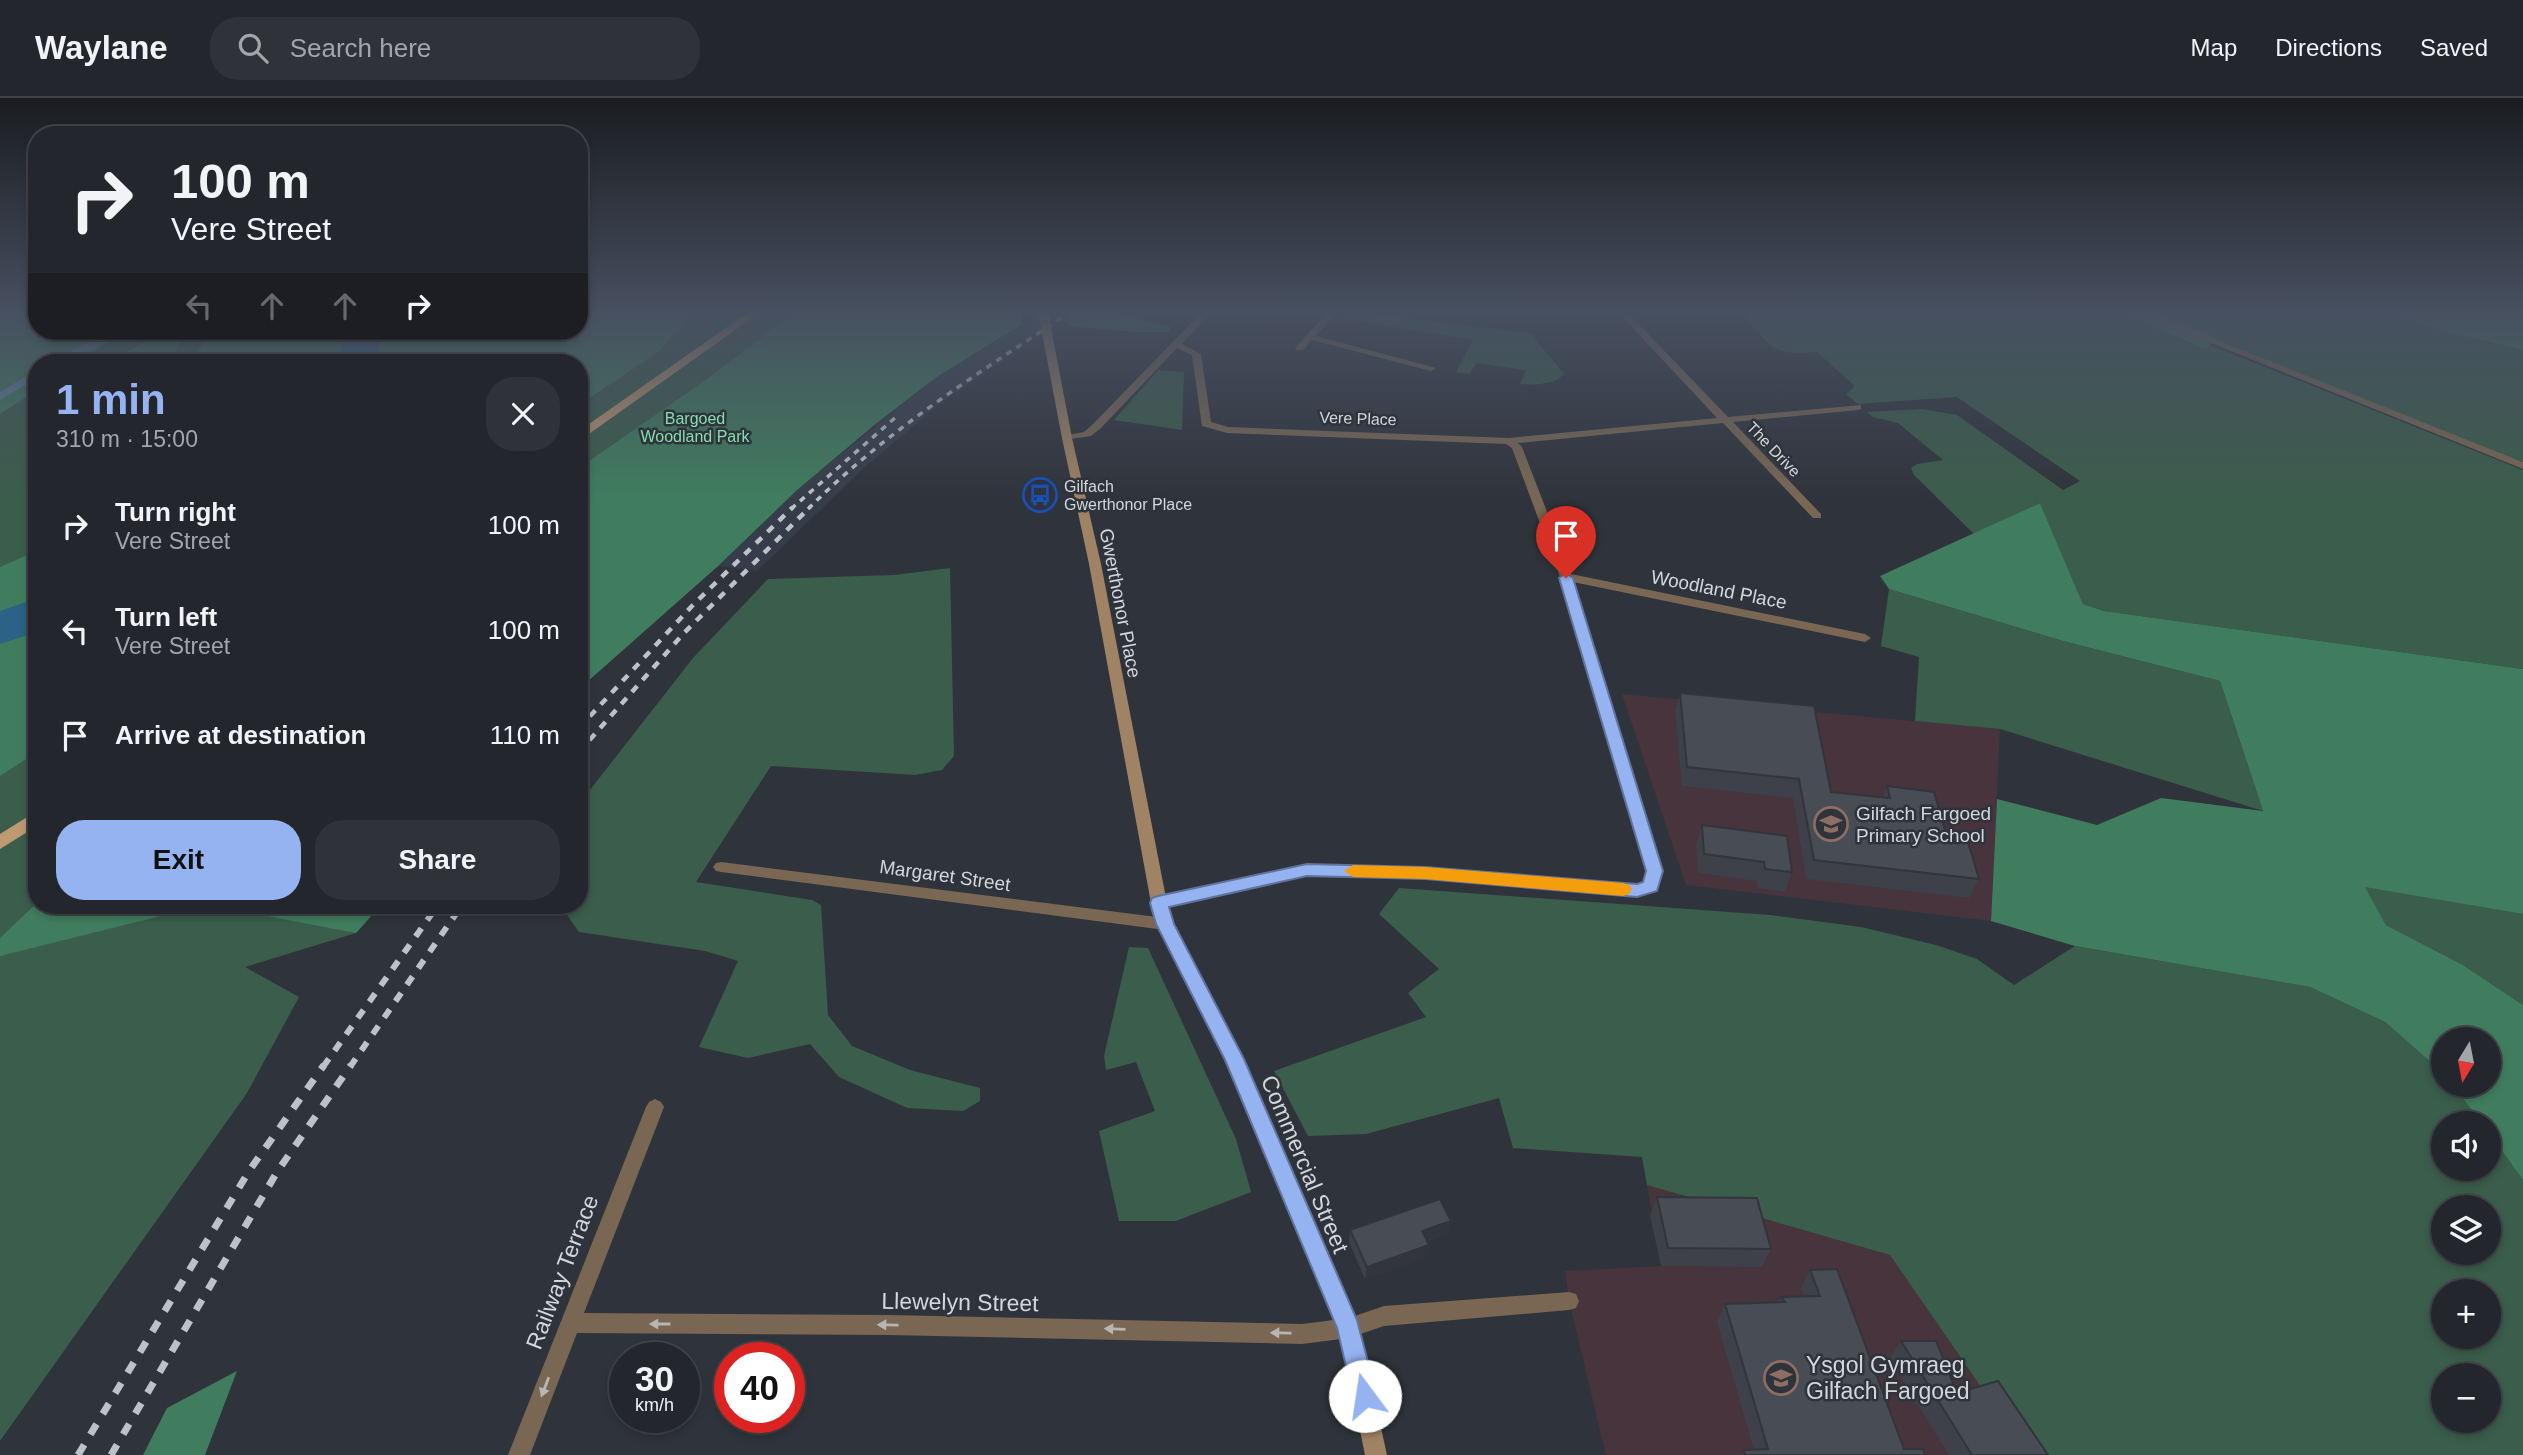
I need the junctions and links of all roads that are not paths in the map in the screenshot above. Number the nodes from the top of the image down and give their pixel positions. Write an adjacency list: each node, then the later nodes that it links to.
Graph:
1 (668, 374): 9 (main road)
2 (1055, 374): 10 (street, Gwerthonor Place, bridge)
3 (1146, 374): 10 (street)
4 (1199, 374): 11 (street, Vere Place)
5 (1681, 374): 8 (street, The Drive)
6 (2294, 374): 12 (street)
7 (1858, 407): 8 (street, Vere Place)
8 (1723, 418): 11 (street, Vere Place); 13 (street, The Drive)
9 (588, 431)
10 (1067, 438): 19 (street, Gwerthonor Place)
11 (1509, 441): 14 (street)
12 (2523, 466)
13 (1817, 516)
14 (1566, 578): 15 (street, Woodland Place); 19 (street)
15 (1865, 638)
16 (28, 823): 17 (main road)
17 (0, 843)
18 (720, 867): 20 (street, Margaret Street)
19 (1158, 903): 20 (street, Commercial Street)
20 (1165, 924): 24 (street, Commercial Street)
21 (655, 1107): 23 (street, Railway Terrace)
22 (1569, 1301): 24 (street, Llewelyn Street)
23 (570, 1323): 24 (street, Llewelyn Street, one-way to 23); 25 (street, Railway Terrace, one-way to 25)
24 (1349, 1328): 26 (street, Commercial Street)
25 (519, 1455)
26 (1376, 1455)

